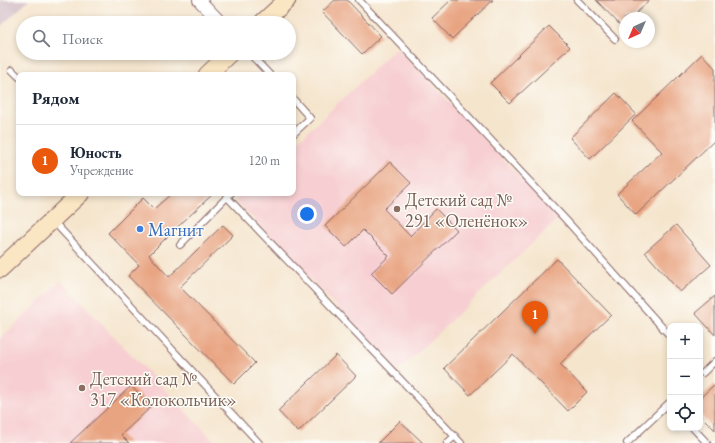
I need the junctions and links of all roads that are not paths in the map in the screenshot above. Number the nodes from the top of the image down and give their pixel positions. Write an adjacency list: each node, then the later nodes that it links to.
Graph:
1 (199, 0): 5 (street)
2 (287, 0): 6 (street)
3 (359, 0): 22 (lane)
4 (577, 0): 7 (lane)
5 (214, 16)
6 (270, 16)
7 (615, 39)
8 (223, 60): 11 (street)
9 (256, 60): 12 (lane)
10 (12, 70): 13 (lane)
11 (210, 72)
12 (267, 72)
13 (16, 74)
14 (296, 102): 15 (lane)
15 (296, 131)
16 (78, 196): 19 (street)
17 (228, 196): 20 (lane)
18 (230, 196): 27 (lane)
19 (52, 220): 21 (street); 28 (lane)
20 (180, 245)
21 (0, 269)
22 (667, 333)
23 (715, 361): 24 (lane)
24 (703, 371)
25 (667, 406): 31 (lane)
26 (696, 431): 32 (lane)
27 (455, 436): 29 (lane); 30 (lane)
28 (259, 443)
29 (447, 443)
30 (461, 443)
31 (627, 443)
32 (707, 443)

